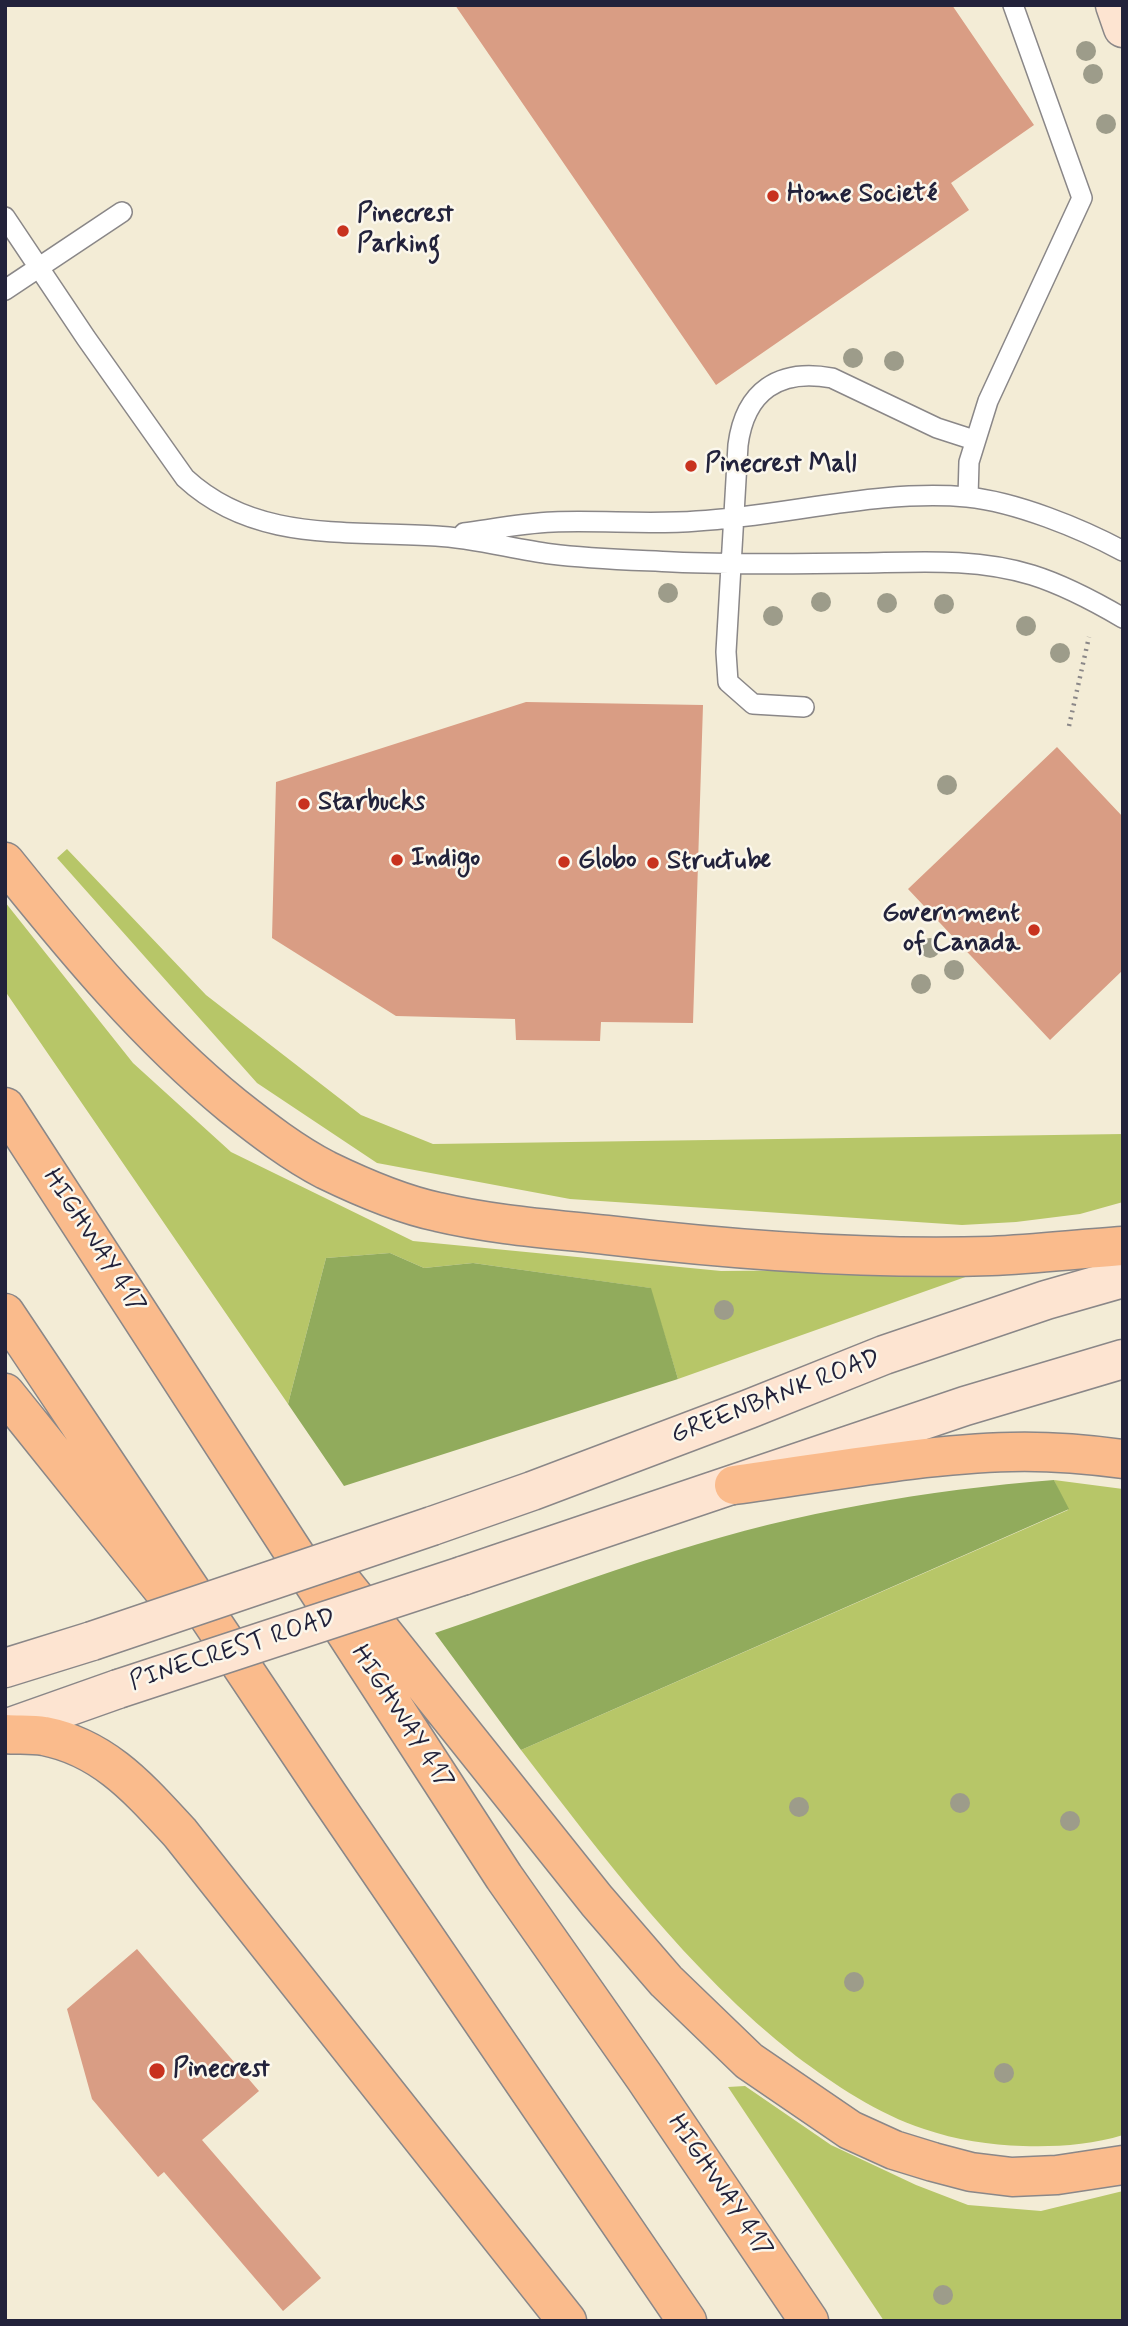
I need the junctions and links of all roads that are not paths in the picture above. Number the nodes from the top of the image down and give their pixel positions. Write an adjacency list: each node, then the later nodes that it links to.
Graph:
1 (1013, 5): 8 (lane)
2 (1115, 5): 3 (main road)
3 (1123, 28)
4 (122, 212): 6 (lane)
5 (5, 217): 6 (lane)
6 (39, 268): 7 (lane); 11 (lane)
7 (5, 289)
8 (974, 440): 9 (lane); 10 (lane)
9 (968, 498): 10 (lane); 12 (lane)
10 (733, 517): 11 (lane); 13 (lane)
11 (440, 536): 13 (lane)
12 (1123, 551)
13 (732, 565): 14 (lane); 15 (lane)
14 (1123, 618)
15 (804, 707)
16 (5, 862): 18 (highway)
17 (5, 1107): 21 (highway, HIGHWAY 417)
18 (1123, 1246)
19 (1123, 1278): 26 (main road, GREENBANK ROAD)
20 (5, 1313): 30 (highway)
21 (166, 1355): 31 (highway); 34 (highway, HIGHWAY 417)
22 (1123, 1359): 25 (main road)
23 (5, 1393): 30 (highway)
24 (1123, 1459): 25 (highway)
25 (734, 1485): 28 (main road, PINECREST ROAD, bridge)
26 (432, 1525): 27 (main road, PINECREST ROAD, bridge)
27 (5, 1668)
28 (5, 1729)
29 (5, 1734): 32 (highway)
30 (328, 1795): 33 (highway)
31 (1123, 2165)
32 (567, 2321)
33 (687, 2321)
34 (810, 2321)

